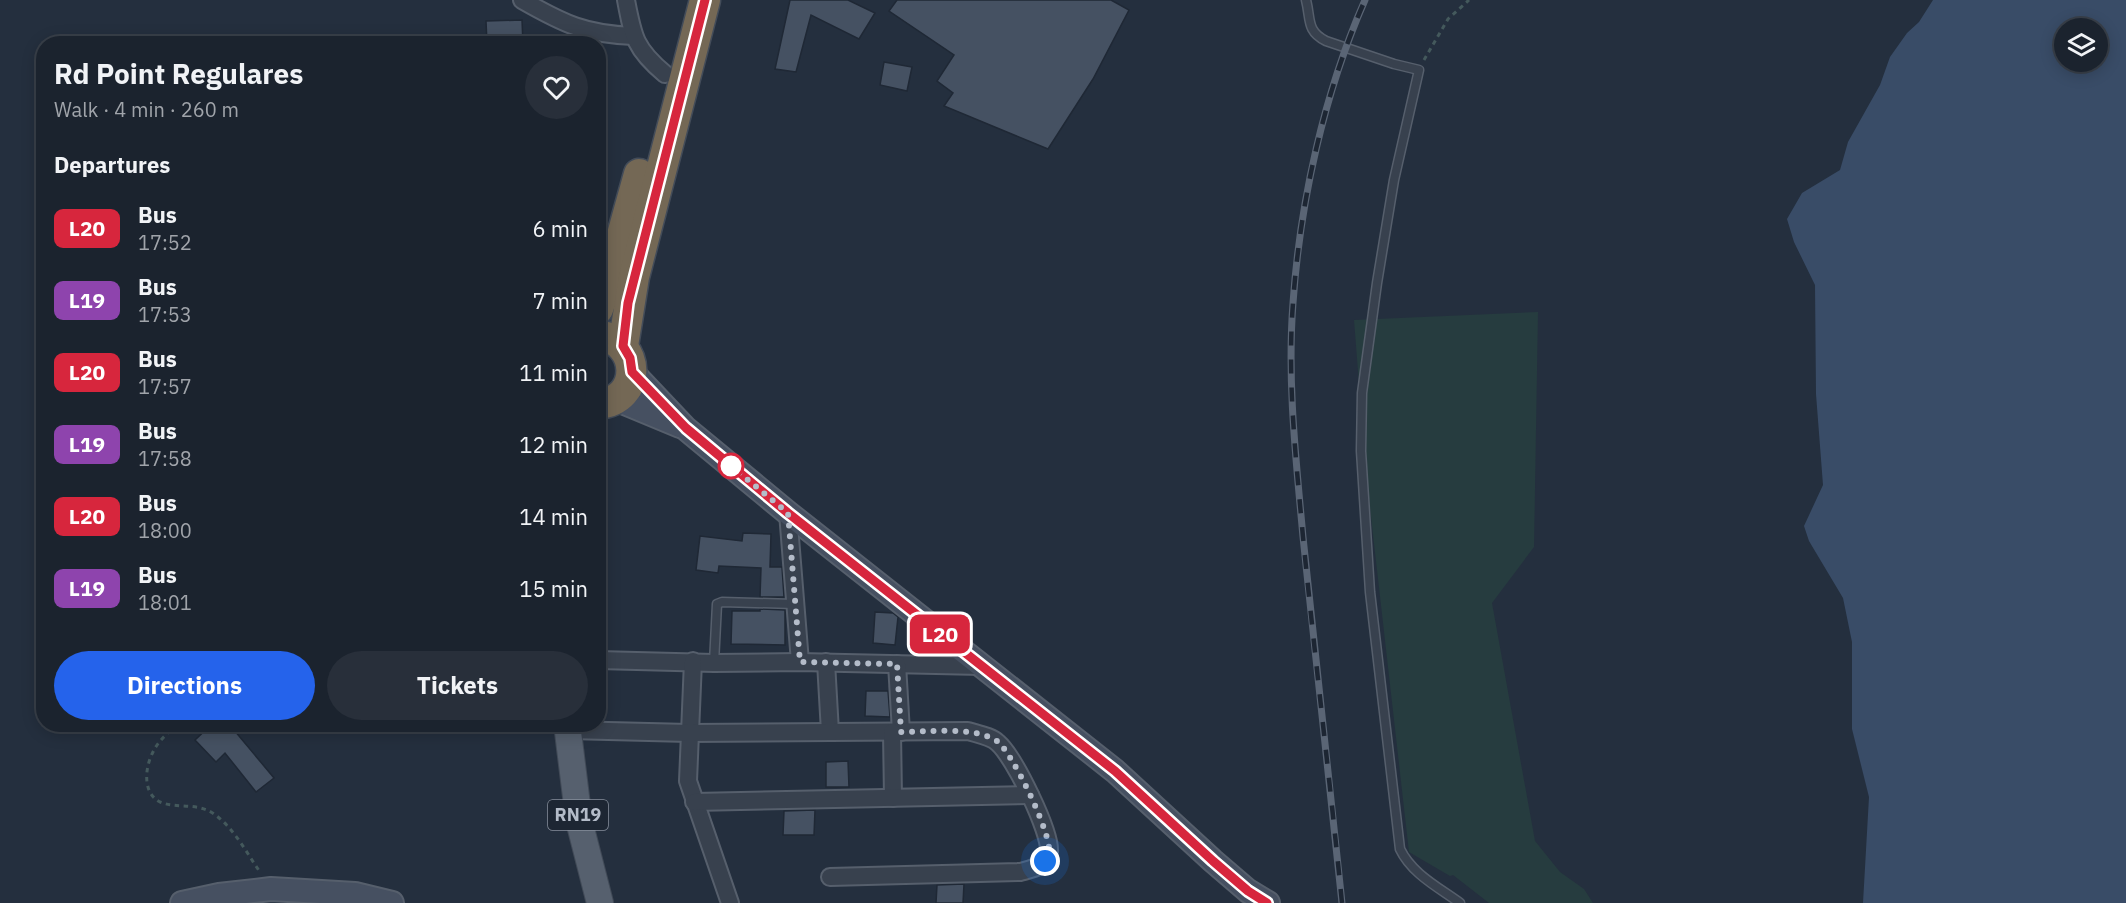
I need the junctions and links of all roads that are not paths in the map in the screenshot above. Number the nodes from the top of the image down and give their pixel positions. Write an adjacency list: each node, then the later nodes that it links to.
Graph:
1 (522, 0): 6 (street)
2 (626, 0): 6 (street)
3 (684, 0): 7 (highway)
4 (705, 0): 9 (highway)
5 (1306, 0): 36 (lane)
6 (633, 36): 7 (street)
7 (666, 74): 8 (highway)
8 (606, 285)
9 (618, 351): 10 (highway); 12 (main road)
10 (606, 405)
11 (606, 406): 12 (main road)
12 (686, 428): 13 (main road)
13 (788, 513): 14 (street); 21 (main road)
14 (794, 603): 17 (street); 19 (lane)
15 (606, 660): 16 (street)
16 (693, 662): 19 (street); 26 (street)
17 (800, 662): 18 (street); 19 (street)
18 (826, 662): 20 (street); 24 (street)
19 (714, 663)
20 (897, 664): 21 (street); 25 (street)
21 (981, 666): 35 (main road)
22 (606, 729): 26 (street)
23 (568, 732): 33 (main road, RN19)
24 (830, 732): 25 (street); 26 (street)
25 (896, 732): 27 (street); 28 (street)
26 (689, 733): 29 (street)
27 (1030, 795): 28 (street); 30 (street)
28 (894, 798): 29 (street)
29 (694, 802): 34 (street)
30 (830, 877)
31 (182, 903): 32 (main road)
32 (392, 903)
33 (600, 903)
34 (730, 903)
35 (1268, 903)
36 (1460, 903)

